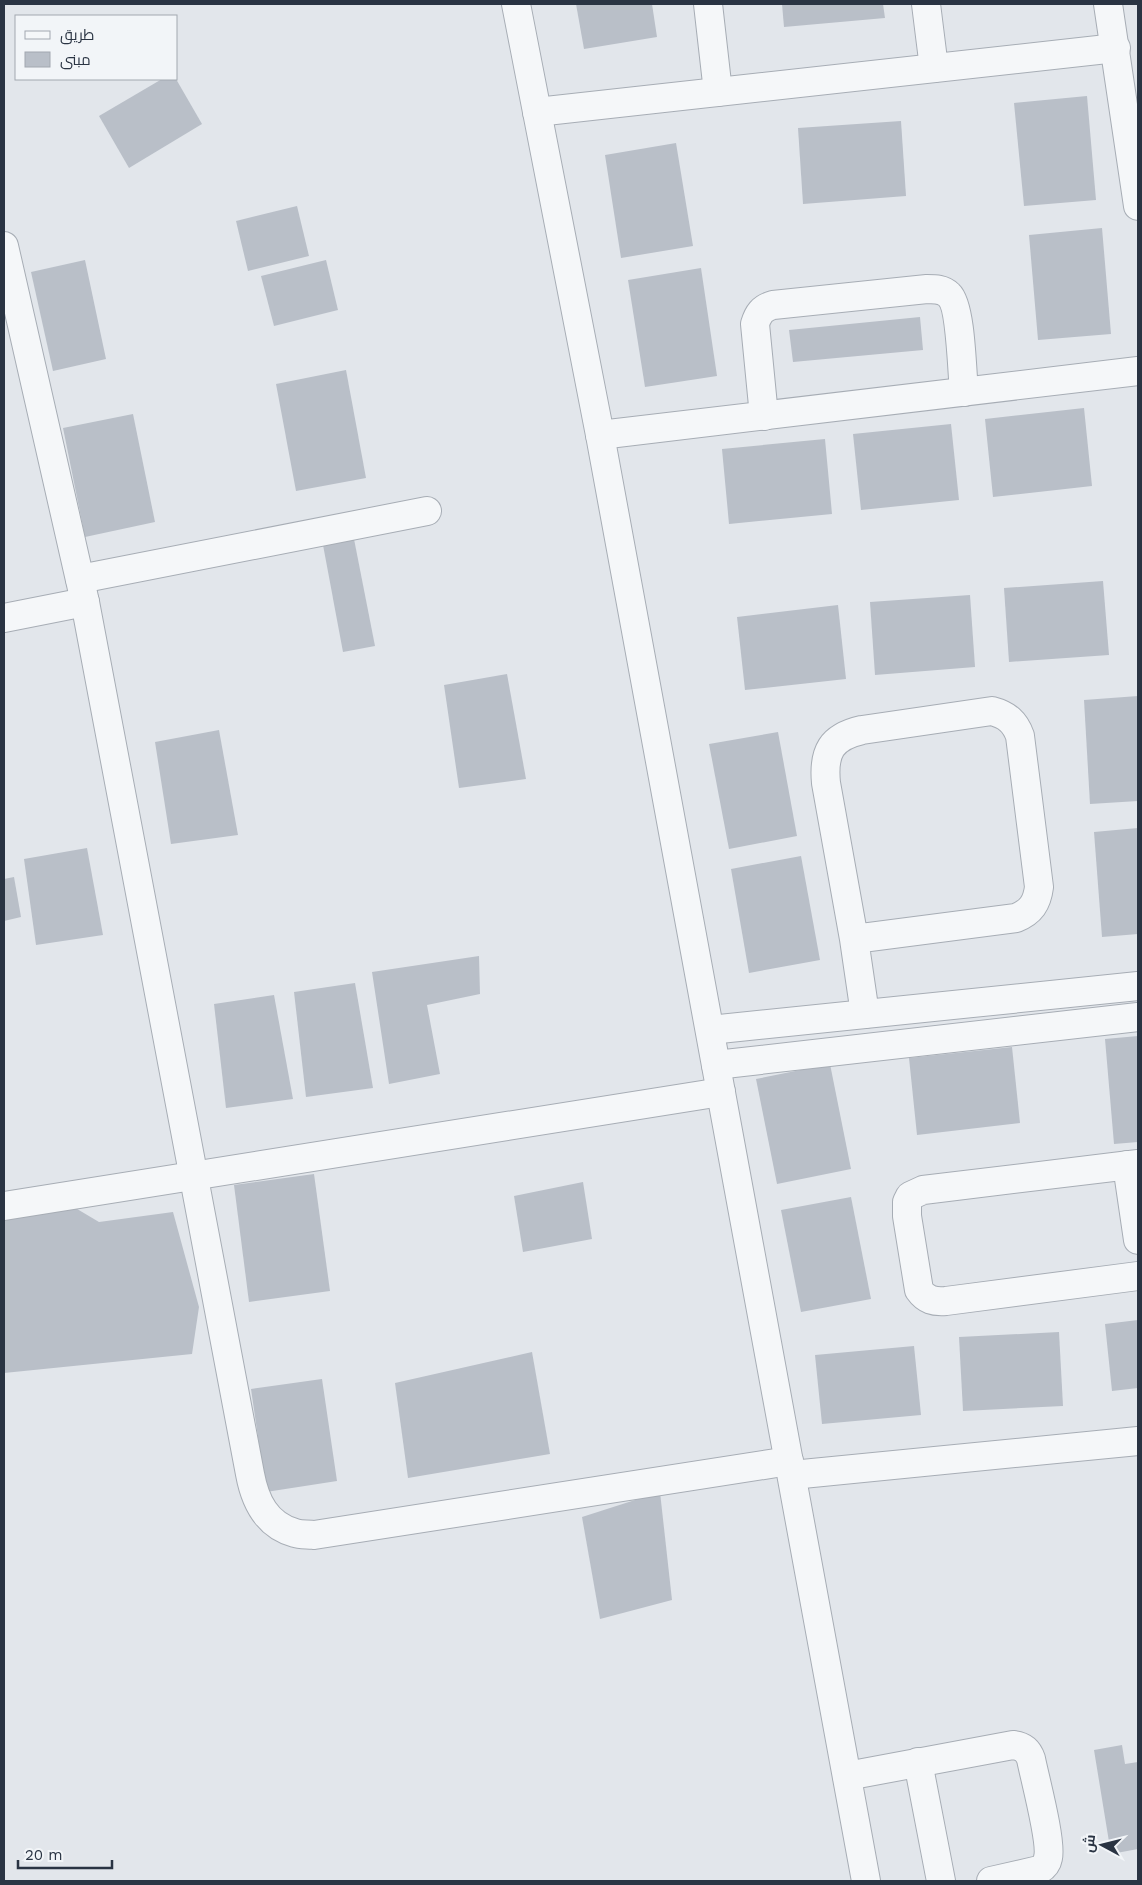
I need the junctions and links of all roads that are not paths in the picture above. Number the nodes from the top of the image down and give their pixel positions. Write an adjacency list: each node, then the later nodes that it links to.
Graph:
1 (516, 4): 8 (street)
2 (708, 4): 7 (street)
3 (926, 4): 6 (street)
4 (1108, 4): 5 (street)
5 (1116, 48): 6 (street); 9 (street)
6 (934, 68): 7 (street)
7 (718, 92): 8 (street)
8 (537, 112): 14 (street)
9 (1138, 206)
10 (4, 246): 16 (street)
11 (1138, 371): 12 (street)
12 (964, 392): 13 (street); 13 (street)
13 (764, 416): 14 (street)
14 (600, 435): 22 (street)
15 (427, 511): 16 (street)
16 (83, 591): 17 (street); 26 (street)
17 (4, 618)
18 (854, 939): 18 (street); 20 (street)
19 (1138, 986): 20 (street)
20 (865, 1014): 22 (street)
21 (1138, 1017): 23 (street)
22 (710, 1030): 23 (street)
23 (716, 1065): 24 (street)
24 (721, 1092): 26 (street); 31 (street)
25 (1133, 1164): 28 (street); 29 (street)
26 (194, 1176): 27 (street); 31 (street)
27 (4, 1206)
28 (1138, 1240)
29 (1138, 1276)
30 (1138, 1441): 31 (street)
31 (790, 1468): 33 (street)
32 (918, 1762): 33 (street); 35 (street); 36 (street)
33 (847, 1776): 34 (street)
34 (866, 1881)
35 (940, 1881)
36 (991, 1881)

